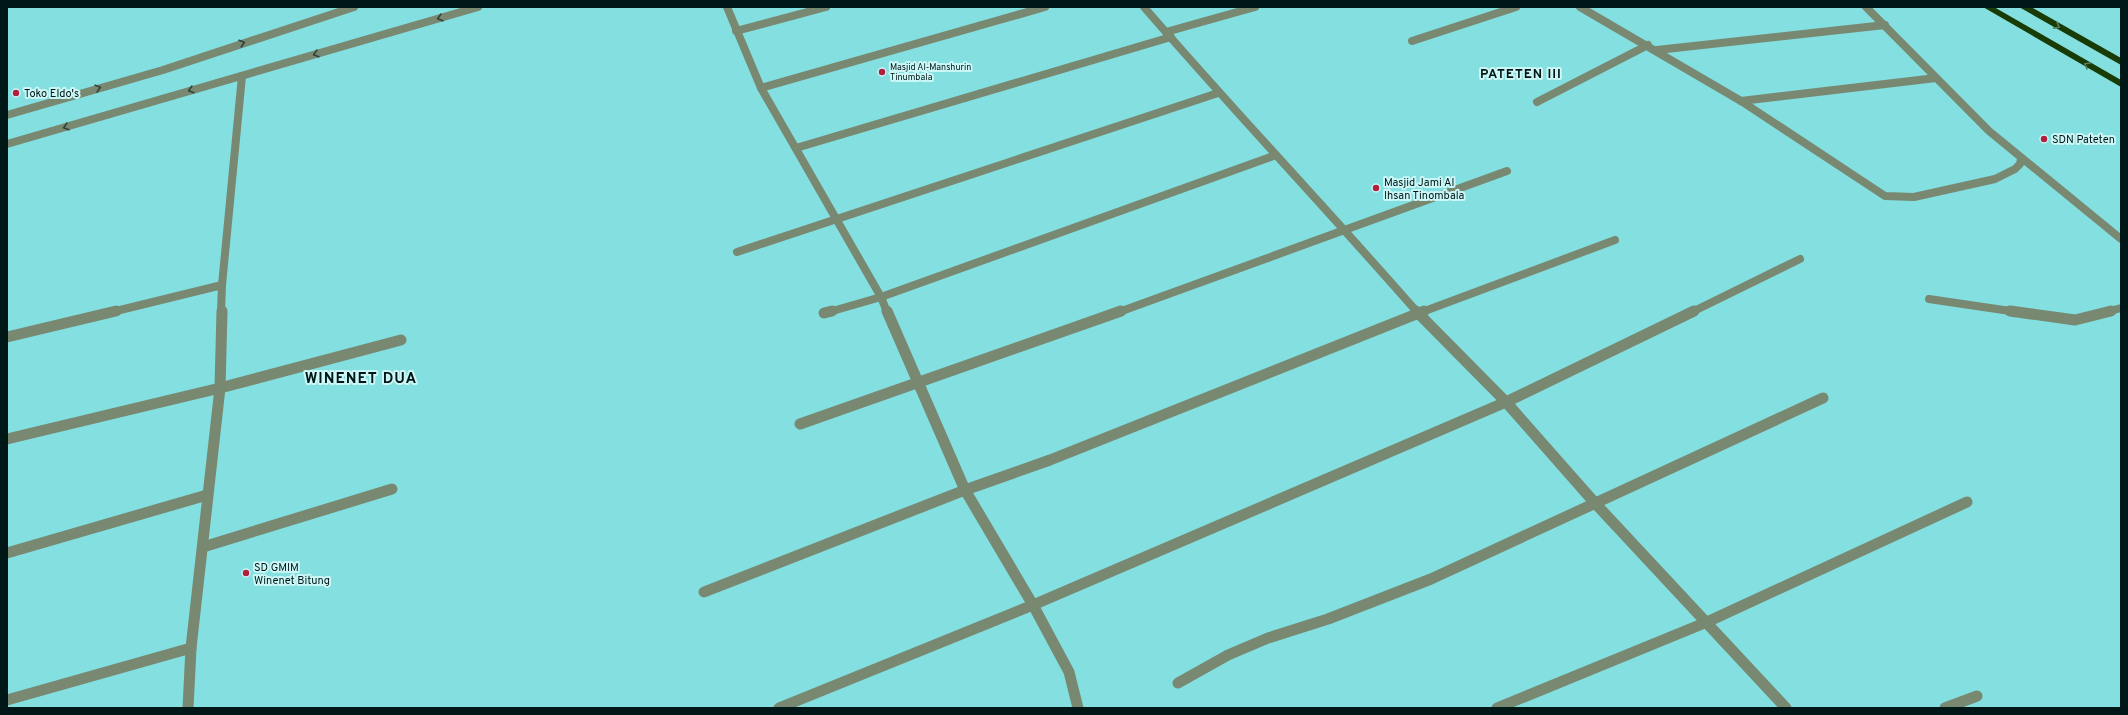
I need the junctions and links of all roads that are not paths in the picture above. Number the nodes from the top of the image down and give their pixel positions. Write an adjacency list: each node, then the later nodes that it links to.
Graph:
1 (354, 7): 27 (street, one-way to 1)
2 (478, 7): 20 (street, one-way to 20)
3 (727, 7): 14 (street)
4 (826, 7): 14 (street)
5 (1045, 7): 23 (street)
6 (1144, 7): 15 (street)
7 (1255, 7): 15 (street)
8 (1516, 7): 16 (street)
9 (1580, 7): 17 (street)
10 (1866, 7): 13 (street)
11 (1988, 7): 22 (highway, one-way to 11)
12 (2024, 7): 19 (highway, one-way to 19)
13 (1885, 25): 18 (street); 21 (street)
14 (736, 31): 23 (street)
15 (1169, 34): 24 (street); 29 (street)
16 (1412, 40)
17 (1648, 45): 18 (street); 26 (street)
18 (1657, 50): 25 (street)
19 (2121, 62)
20 (242, 76): 28 (street, one-way to 28); 40 (street)
21 (1936, 78): 25 (street); 31 (street)
22 (2121, 84)
23 (761, 88): 29 (street)
24 (1218, 93): 30 (street); 33 (street)
25 (1741, 101): 31 (street)
26 (1538, 102)
27 (7, 115)
28 (7, 144)
29 (796, 148): 33 (street)
30 (1276, 155): 34 (street); 41 (street)
31 (2021, 159): 35 (street)
32 (1507, 171): 34 (street)
33 (835, 219): 38 (street); 41 (street)
34 (1343, 228): 45 (street); 48 (street)
35 (2117, 231): 36 (street)
36 (2121, 239)
37 (1615, 240): 45 (street)
38 (737, 252)
39 (1800, 259): 51 (street)
40 (222, 285): 46 (street); 49 (street)
41 (882, 297): 44 (street); 48 (street)
42 (1929, 299): 43 (street)
43 (2121, 308)
44 (824, 313)
45 (1418, 313): 51 (street); 55 (street)
46 (7, 337)
47 (401, 340): 49 (street)
48 (921, 384): 52 (street); 55 (street)
49 (220, 388): 53 (street); 56 (street)
50 (1823, 398): 57 (street)
51 (1506, 402): 57 (street); 62 (street)
52 (800, 424)
53 (7, 440)
54 (392, 489): 59 (street)
55 (965, 490): 61 (street); 62 (street)
56 (207, 495): 59 (street); 60 (street)
57 (1594, 502): 63 (street); 65 (street)
58 (1967, 502): 63 (street)
59 (203, 546): 64 (street)
60 (7, 553)
61 (704, 592)
62 (1033, 605): 69 (street); 70 (street)
63 (1707, 622): 71 (street); 72 (street)
64 (191, 648): 67 (street); 68 (street)
65 (1178, 683)
66 (1977, 696): 73 (street)
67 (7, 700)
68 (188, 708)
69 (779, 708)
70 (1078, 708)
71 (1497, 708)
72 (1786, 708)
73 (1945, 708)

